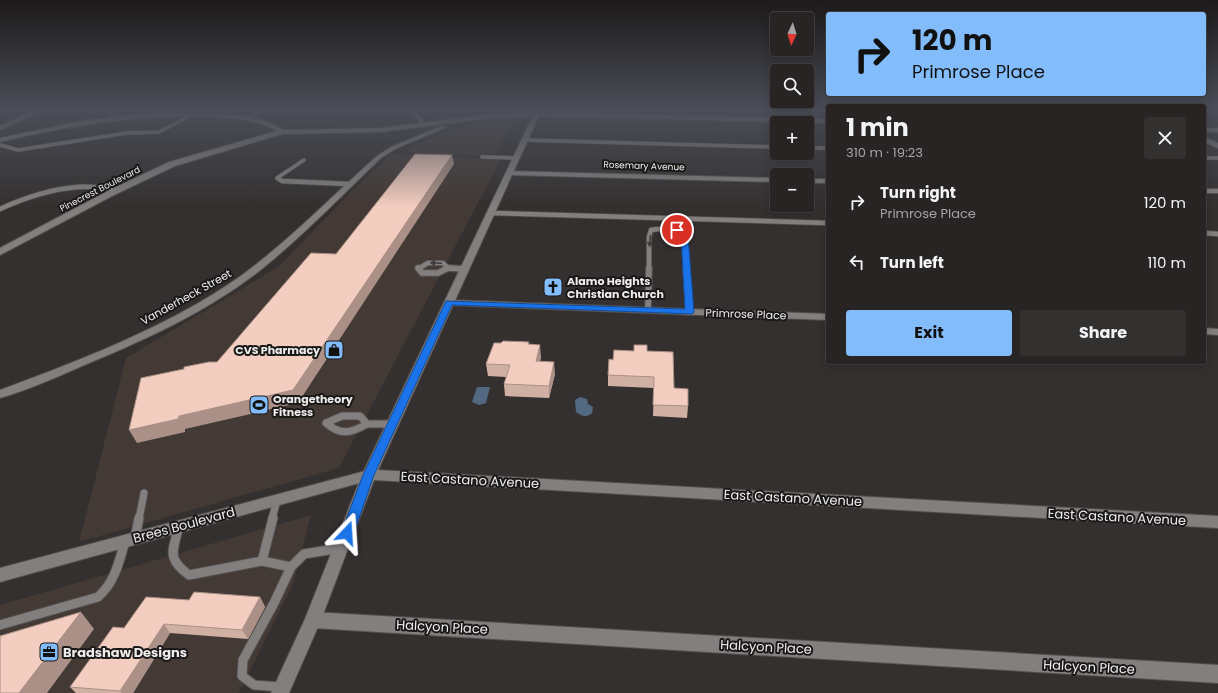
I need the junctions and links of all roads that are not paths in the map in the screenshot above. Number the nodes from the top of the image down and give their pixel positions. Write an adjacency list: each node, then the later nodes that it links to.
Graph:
1 (73, 141): 6 (lane)
2 (250, 141): 20 (street, Pinecrest Boulevard)
3 (409, 141): 19 (street, Vanderheck Street)
4 (524, 141): 11 (street)
5 (573, 141): 7 (lane)
6 (0, 145)
7 (770, 147)
8 (814, 148): 9 (lane)
9 (826, 148)
10 (482, 157): 11 (lane)
11 (517, 158): 15 (street)
12 (1206, 158): 13 (lane)
13 (1218, 158)
14 (304, 160): 19 (lane)
15 (510, 173): 16 (street, Rosemary Avenue); 24 (street)
16 (770, 180)
17 (814, 181): 18 (street)
18 (826, 181)
19 (349, 184): 37 (street, Vanderheck Street)
20 (119, 189): 23 (lane); 28 (street, Pinecrest Boulevard)
21 (1206, 191): 22 (street)
22 (1218, 191)
23 (0, 209)
24 (491, 213): 25 (lane); 30 (street)
25 (826, 223)
26 (1206, 233): 27 (lane)
27 (1218, 234)
28 (0, 252)
29 (448, 268): 29 (lane, one-way to 29); 30 (lane)
30 (465, 269): 31 (street)
31 (449, 303): 32 (street, Primrose Place); 39 (street)
32 (648, 310): 33 (street, Primrose Place); 33 (lane, one-way to 32)
33 (689, 312): 34 (street, Primrose Place)
34 (826, 317)
35 (1206, 331): 36 (street)
36 (1218, 332)
37 (0, 394)
38 (367, 424): 38 (lane); 39 (lane)
39 (392, 424): 40 (street)
40 (369, 475): 42 (street, Brees Boulevard); 43 (street, East Castano Avenue); 46 (street)
41 (144, 493): 45 (lane)
42 (277, 500): 44 (street, Brees Boulevard); 47 (lane)
43 (1218, 522)
44 (179, 526): 45 (street, Brees Boulevard); 47 (lane)
45 (130, 539): 49 (street, Brees Boulevard); 51 (lane)
46 (342, 548): 48 (lane); 50 (street)
47 (262, 560): 48 (lane)
48 (291, 567): 53 (lane)
49 (0, 575)
50 (314, 620): 52 (street, Halcyon Place); 53 (street)
51 (0, 625)
52 (1218, 674)
53 (282, 690)

